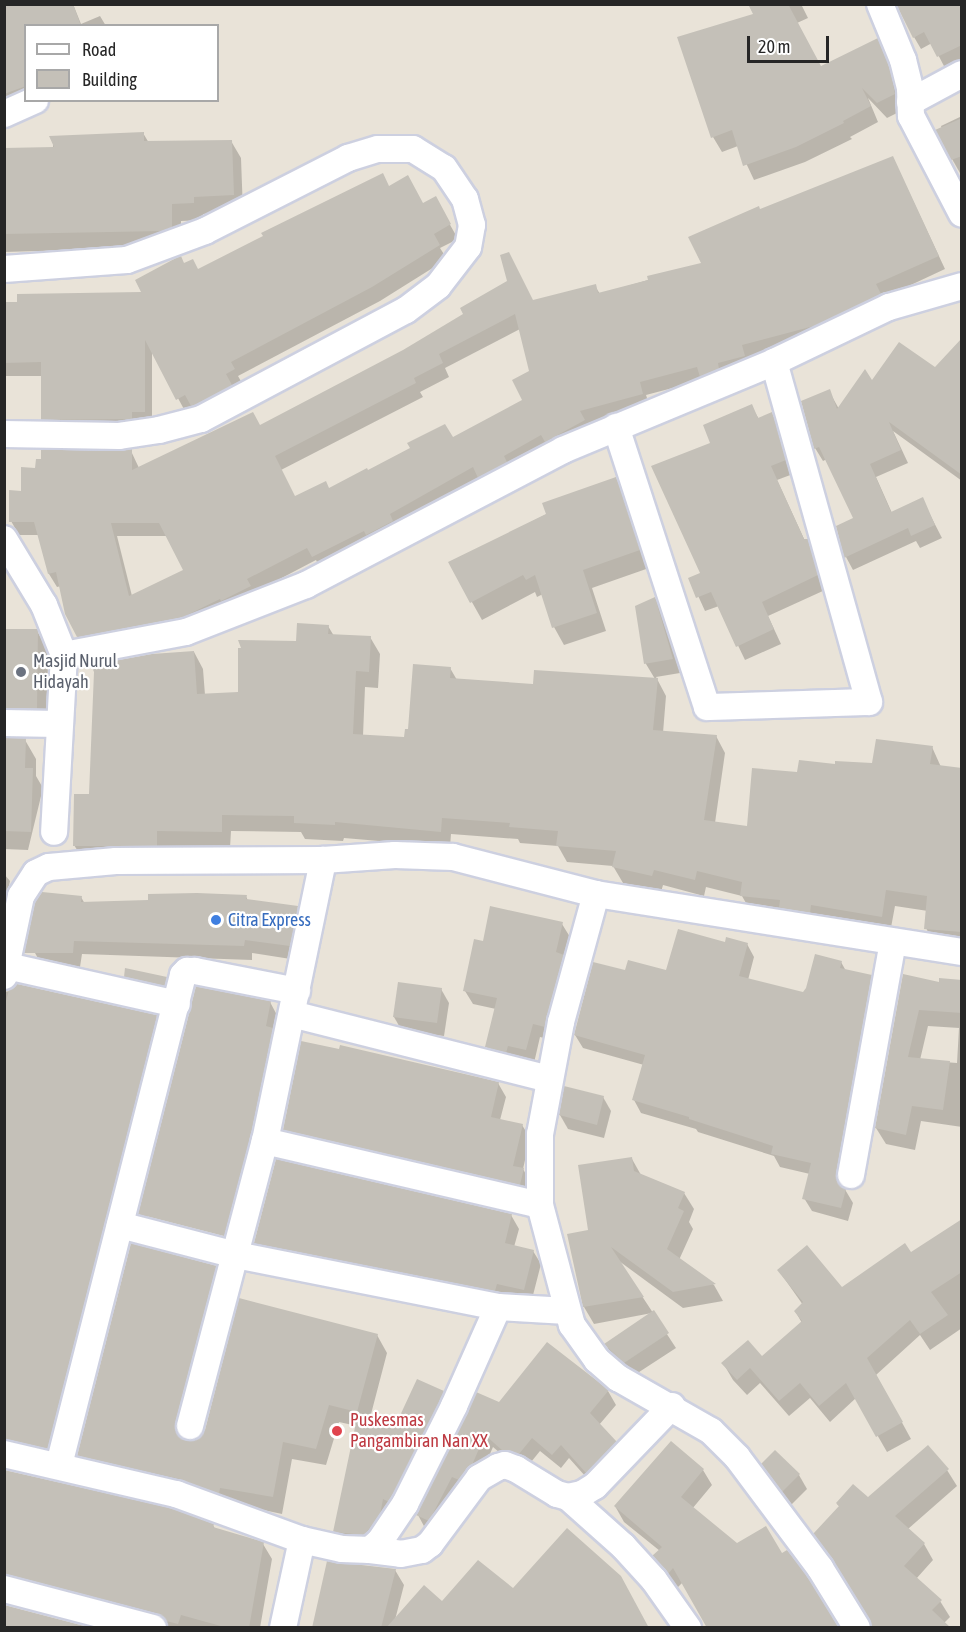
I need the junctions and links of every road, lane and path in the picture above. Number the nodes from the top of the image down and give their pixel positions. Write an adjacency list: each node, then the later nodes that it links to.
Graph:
1 (880, 4): 4 (street)
2 (962, 74): 4 (street)
3 (31, 102): 5 (street)
4 (910, 102): 6 (street)
5 (4, 114)
6 (962, 214)
7 (4, 269): 11 (street)
8 (962, 286): 9 (street)
9 (774, 362): 10 (street); 10 (street)
10 (616, 428): 13 (street)
11 (4, 434)
12 (4, 539): 13 (street)
13 (64, 655): 15 (street)
14 (4, 723): 15 (street)
15 (58, 724): 16 (street)
16 (52, 848): 17 (street); 21 (street)
17 (323, 860): 18 (street); 22 (street)
18 (596, 894): 19 (street); 24 (street)
19 (893, 942): 20 (street); 26 (street)
20 (962, 952)
21 (6, 971): 23 (street)
22 (295, 1003): 23 (street); 24 (street); 25 (street)
23 (177, 1004): 28 (street)
24 (549, 1079): 27 (street)
25 (264, 1141): 27 (street); 29 (street)
26 (851, 1175)
27 (540, 1205): 31 (street)
28 (120, 1225): 29 (street); 35 (street)
29 (236, 1255): 30 (street); 33 (street)
30 (498, 1306): 31 (street); 38 (street)
31 (567, 1311): 32 (street)
32 (672, 1406): 36 (street); 43 (street)
33 (190, 1426)
34 (4, 1454): 35 (street)
35 (59, 1465): 37 (street)
36 (568, 1497): 38 (street); 42 (street)
37 (302, 1540): 38 (street); 41 (street)
38 (370, 1550)
39 (4, 1589): 40 (street)
40 (153, 1628)
41 (283, 1628)
42 (688, 1628)
43 (857, 1628)

